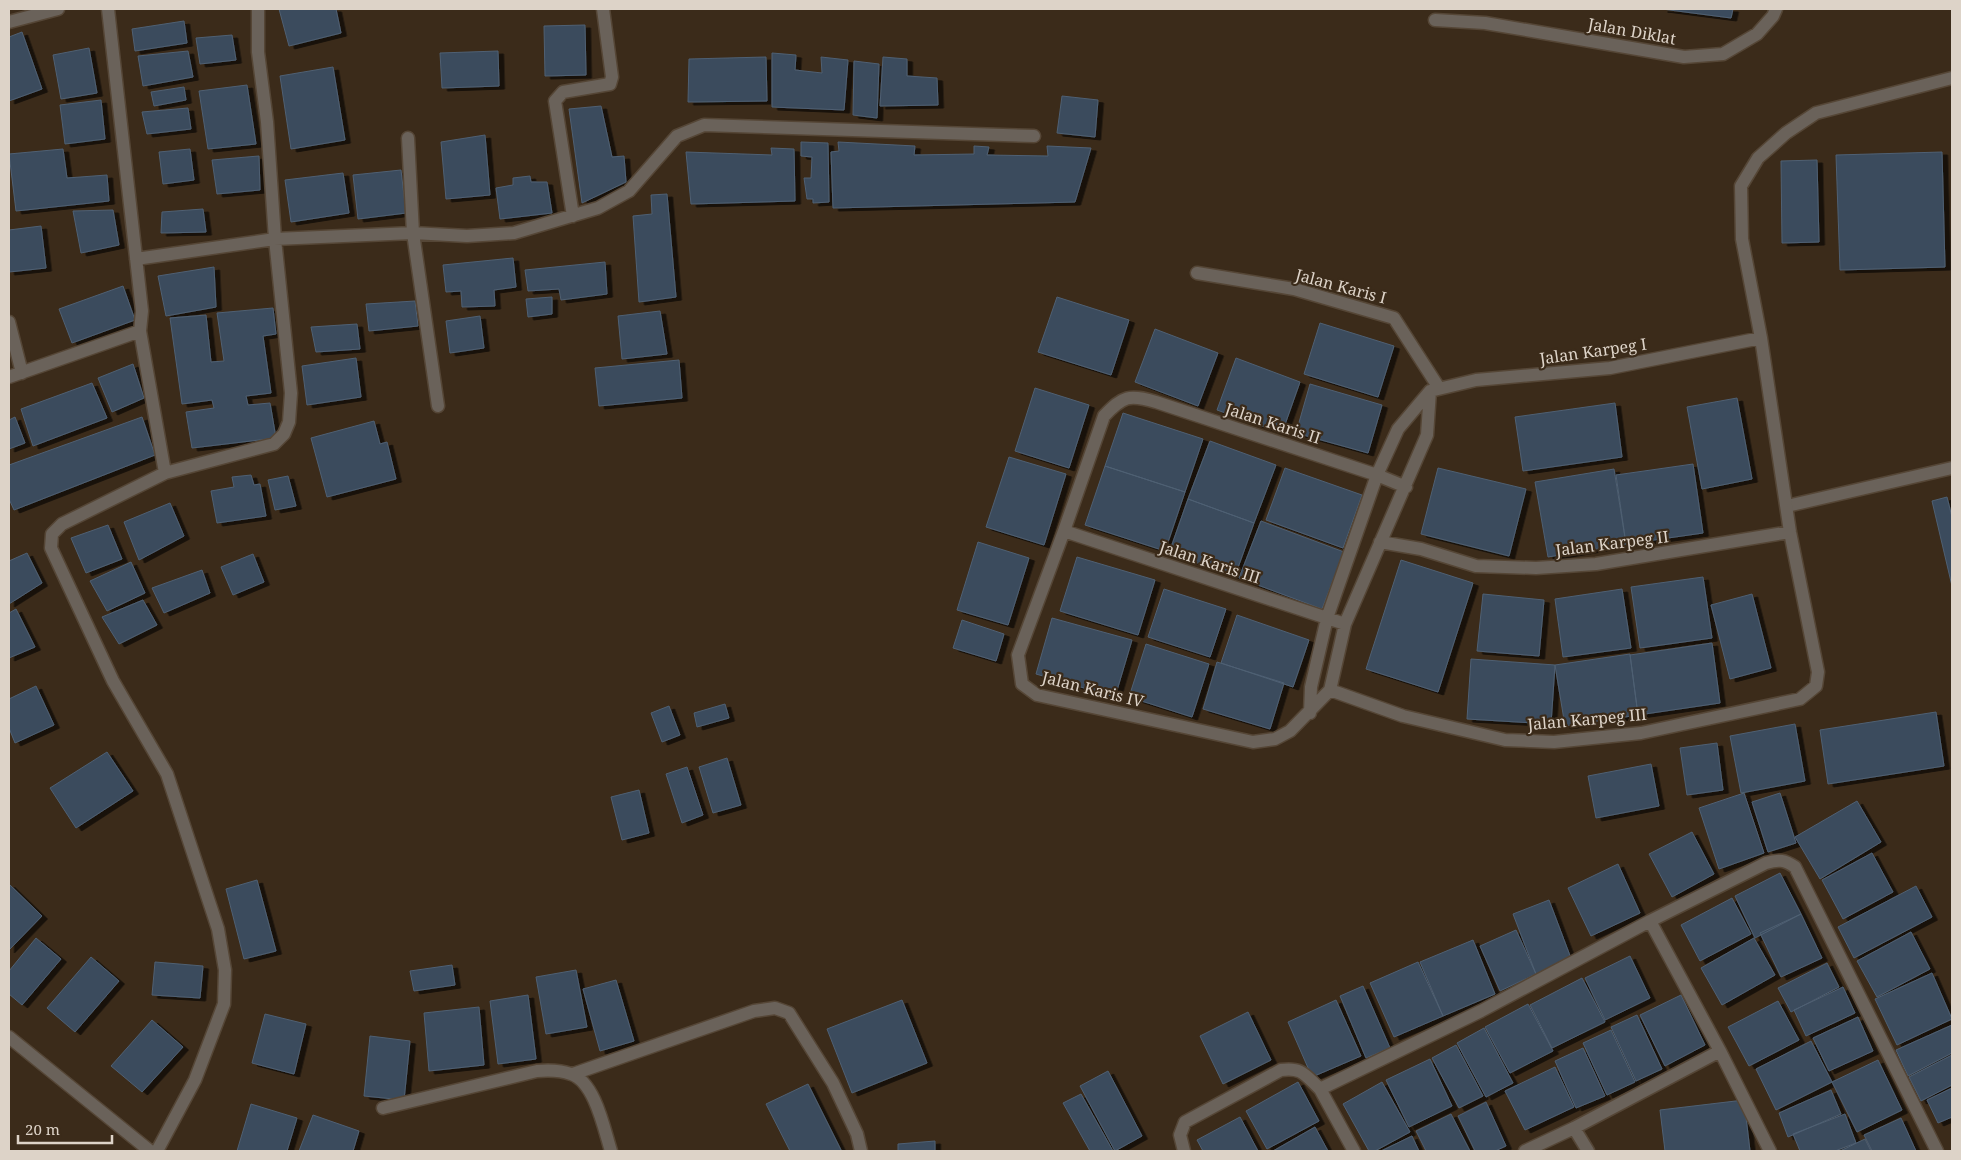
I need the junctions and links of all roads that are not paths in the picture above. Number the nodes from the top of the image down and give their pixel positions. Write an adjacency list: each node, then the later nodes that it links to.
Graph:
1 (58, 9): 7 (street)
2 (108, 9): 14 (street)
3 (258, 9): 13 (street)
4 (603, 9): 11 (street)
5 (1776, 9): 6 (street, Jalan Diklat)
6 (1435, 20)
7 (9, 22)
8 (1952, 78): 18 (street)
9 (1034, 136): 11 (street)
10 (408, 138): 12 (street)
11 (573, 216): 12 (street)
12 (413, 233): 13 (street); 23 (street)
13 (275, 239): 14 (street); 25 (street)
14 (136, 259): 17 (street)
15 (1196, 273): 21 (street, Jalan Karis I)
16 (9, 322): 19 (street)
17 (140, 331): 19 (street); 25 (street)
18 (1760, 338): 21 (street, Jalan Karpeg I); 28 (street)
19 (22, 373): 20 (street)
20 (9, 377)
21 (1435, 390): 26 (street); 27 (street)
22 (1128, 397): 26 (street, Jalan Karis II); 29 (street, Jalan Karis IV)
23 (438, 406)
24 (1952, 468): 28 (street)
25 (165, 473): 44 (street)
26 (1377, 475): 27 (street, Jalan Karis II); 32 (street)
27 (1406, 487): 31 (street)
28 (1787, 506): 30 (street)
29 (1064, 531): 32 (street, Jalan Karis III); 35 (street, Jalan Karis IV)
30 (1790, 532): 31 (street, Jalan Karpeg II); 34 (street, Jalan Karpeg III)
31 (1380, 542): 33 (street)
32 (1327, 618): 33 (street, Jalan Karis III); 35 (street)
33 (1345, 624): 34 (street)
34 (1330, 690): 35 (street, Jalan Karis IV)
35 (1310, 713)
36 (1650, 921): 38 (street); 40 (street); 52 (street)
37 (9, 1037): 43 (street)
38 (1720, 1051): 42 (street); 51 (street)
39 (573, 1074): 41 (street); 45 (street); 46 (street)
40 (1320, 1089): 47 (street); 48 (street)
41 (383, 1108)
42 (1574, 1128): 49 (street); 50 (street)
43 (150, 1151)
44 (157, 1151)
45 (611, 1151)
46 (861, 1151)
47 (1184, 1151)
48 (1354, 1151)
49 (1525, 1151)
50 (1588, 1151)
51 (1770, 1151)
52 (1937, 1151)

